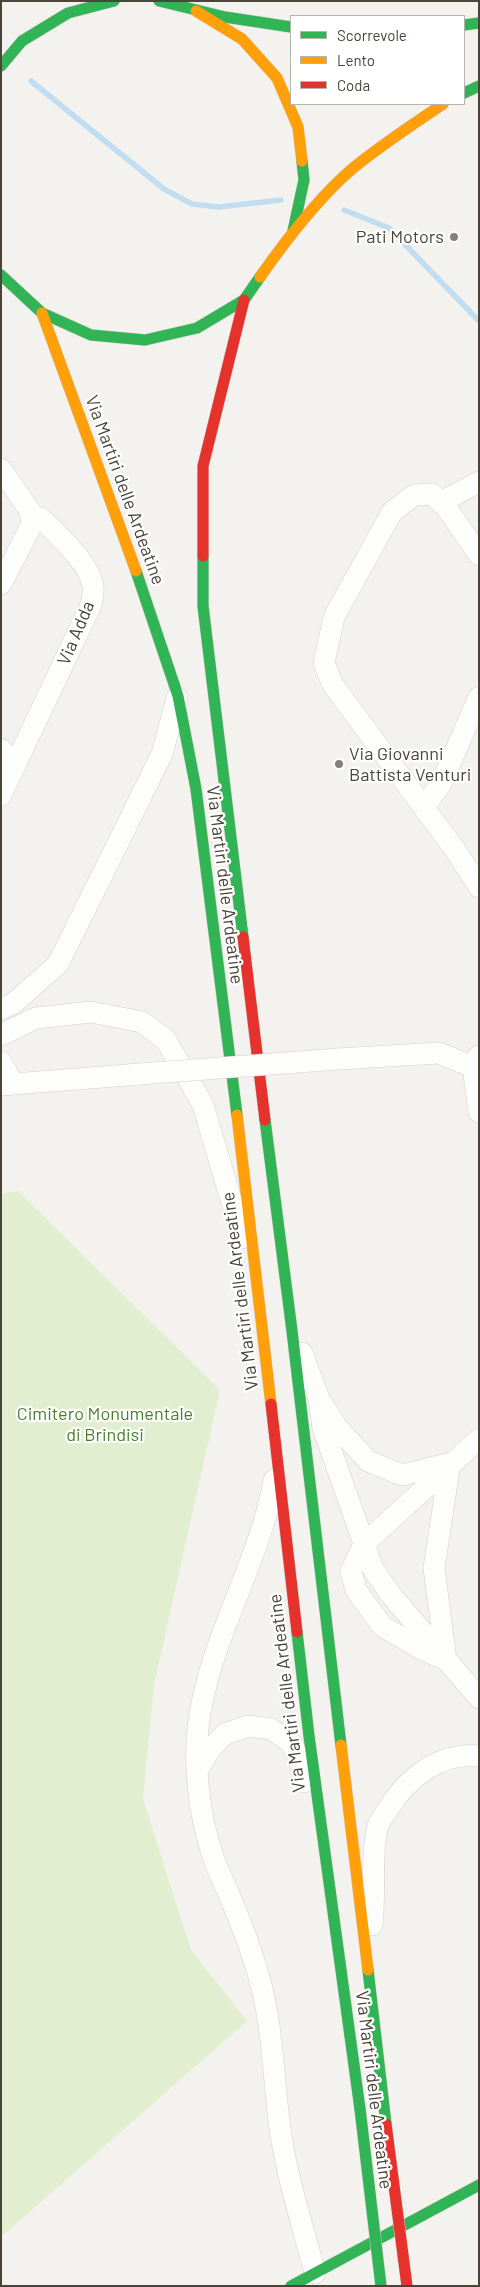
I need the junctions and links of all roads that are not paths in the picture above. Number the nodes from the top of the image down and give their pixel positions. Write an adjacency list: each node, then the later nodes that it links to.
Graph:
1 (114, 1): 7 (street)
2 (160, 1): 3 (street)
3 (196, 11): 6 (street); 11 (street)
4 (479, 23): 5 (street)
5 (465, 24)
6 (290, 26)
7 (1, 66)
8 (479, 86): 9 (street)
9 (465, 93)
10 (442, 105): 11 (street)
11 (292, 232): 13 (street)
12 (1, 275): 14 (street)
13 (244, 300): 14 (street); 34 (street, Via Martiri delle Ardeatine)
14 (42, 313): 21 (street, Via Martiri delle Ardeatine)
15 (1, 469): 18 (street, Via Adda)
16 (479, 482): 17 (street)
17 (432, 498): 19 (street); 26 (street)
18 (31, 516): 20 (street); 24 (street, Via Adda)
19 (479, 555)
20 (1, 584)
21 (178, 696): 28 (street); 35 (street, Via Martiri delle Ardeatine)
22 (479, 697): 26 (street)
23 (1, 749): 24 (street)
24 (14, 767): 25 (street, Via Adda)
25 (1, 795)
26 (424, 807): 27 (street)
27 (479, 886)
28 (1, 1009)
29 (1, 1035): 35 (street)
30 (476, 1061): 32 (street, bridge); 33 (street)
31 (1, 1062): 32 (street)
32 (7, 1084)
33 (479, 1112)
34 (292, 1331): 36 (street); 46 (street, Via Martiri delle Ardeatine)
35 (264, 1343): 38 (street, Via Martiri delle Ardeatine)
36 (319, 1399): 39 (street); 40 (street)
37 (479, 1440): 39 (street)
38 (277, 1462): 44 (street); 45 (street, Via Martiri delle Ardeatine)
39 (450, 1463): 40 (street); 41 (street)
40 (364, 1544): 41 (street)
41 (446, 1660): 42 (street)
42 (479, 1698)
43 (479, 1756): 46 (street)
44 (198, 1771): 45 (street); 48 (street)
45 (323, 1838): 50 (street, Via Martiri delle Ardeatine, bridge)
46 (367, 1968): 51 (street, Via Martiri delle Ardeatine, bridge)
47 (479, 2185): 48 (street)
48 (315, 2273): 49 (street)
49 (291, 2286)
50 (381, 2286)
51 (407, 2286)

